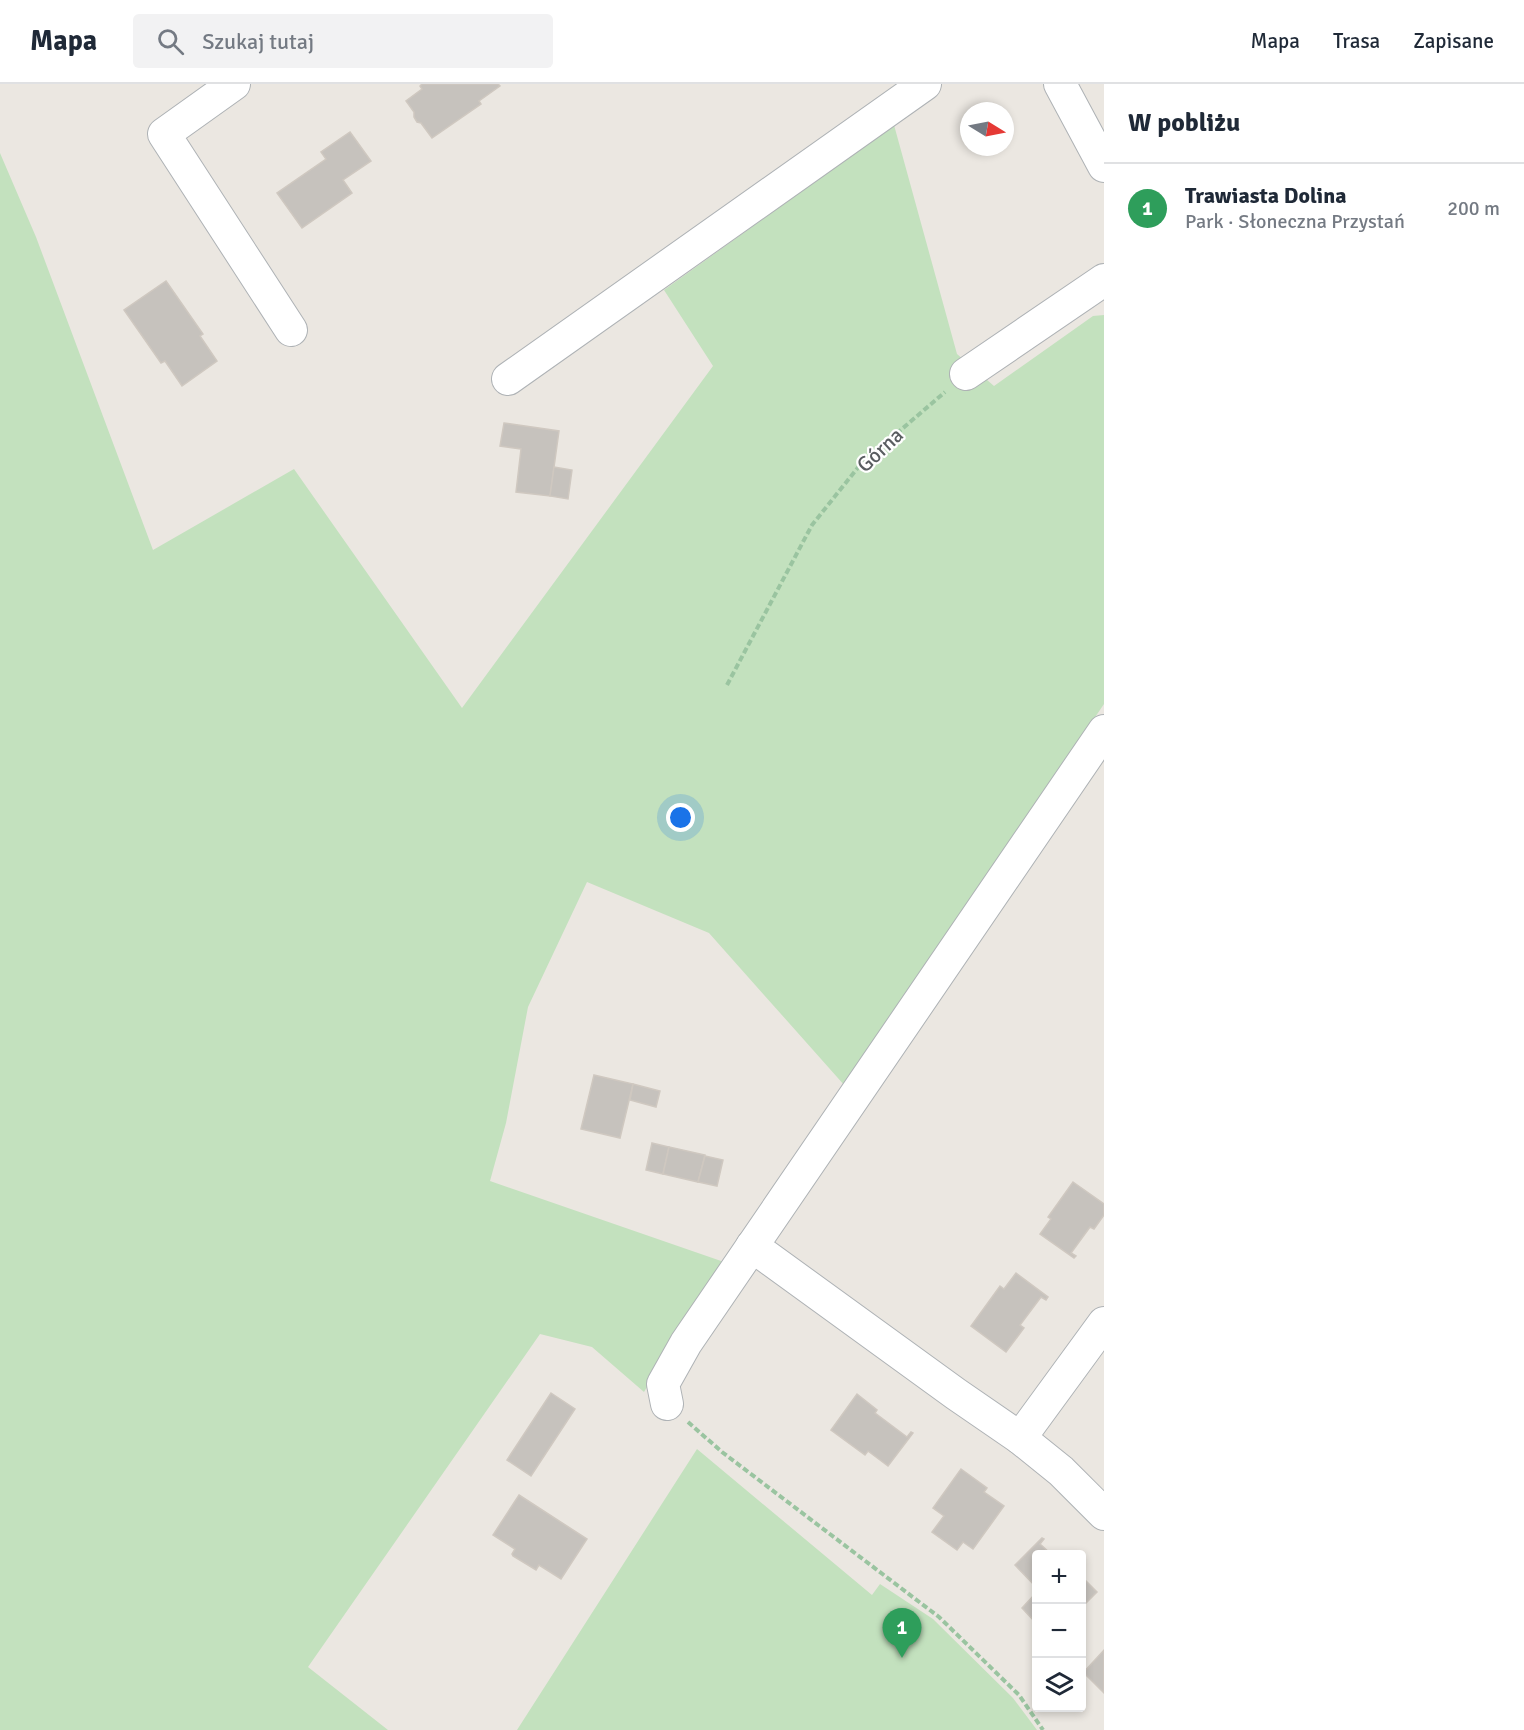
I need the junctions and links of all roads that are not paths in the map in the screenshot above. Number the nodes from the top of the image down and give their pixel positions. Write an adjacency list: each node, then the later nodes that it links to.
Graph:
1 (234, 84): 6 (street)
2 (925, 84): 8 (street)
3 (1060, 84): 4 (street)
4 (1104, 166)
5 (1104, 280): 7 (street)
6 (291, 330)
7 (966, 374)
8 (508, 379)
9 (1104, 731): 10 (street)
10 (752, 1246): 12 (street); 13 (street)
11 (1104, 1323): 13 (street)
12 (667, 1404)
13 (1020, 1438): 14 (street)
14 (1104, 1514)

